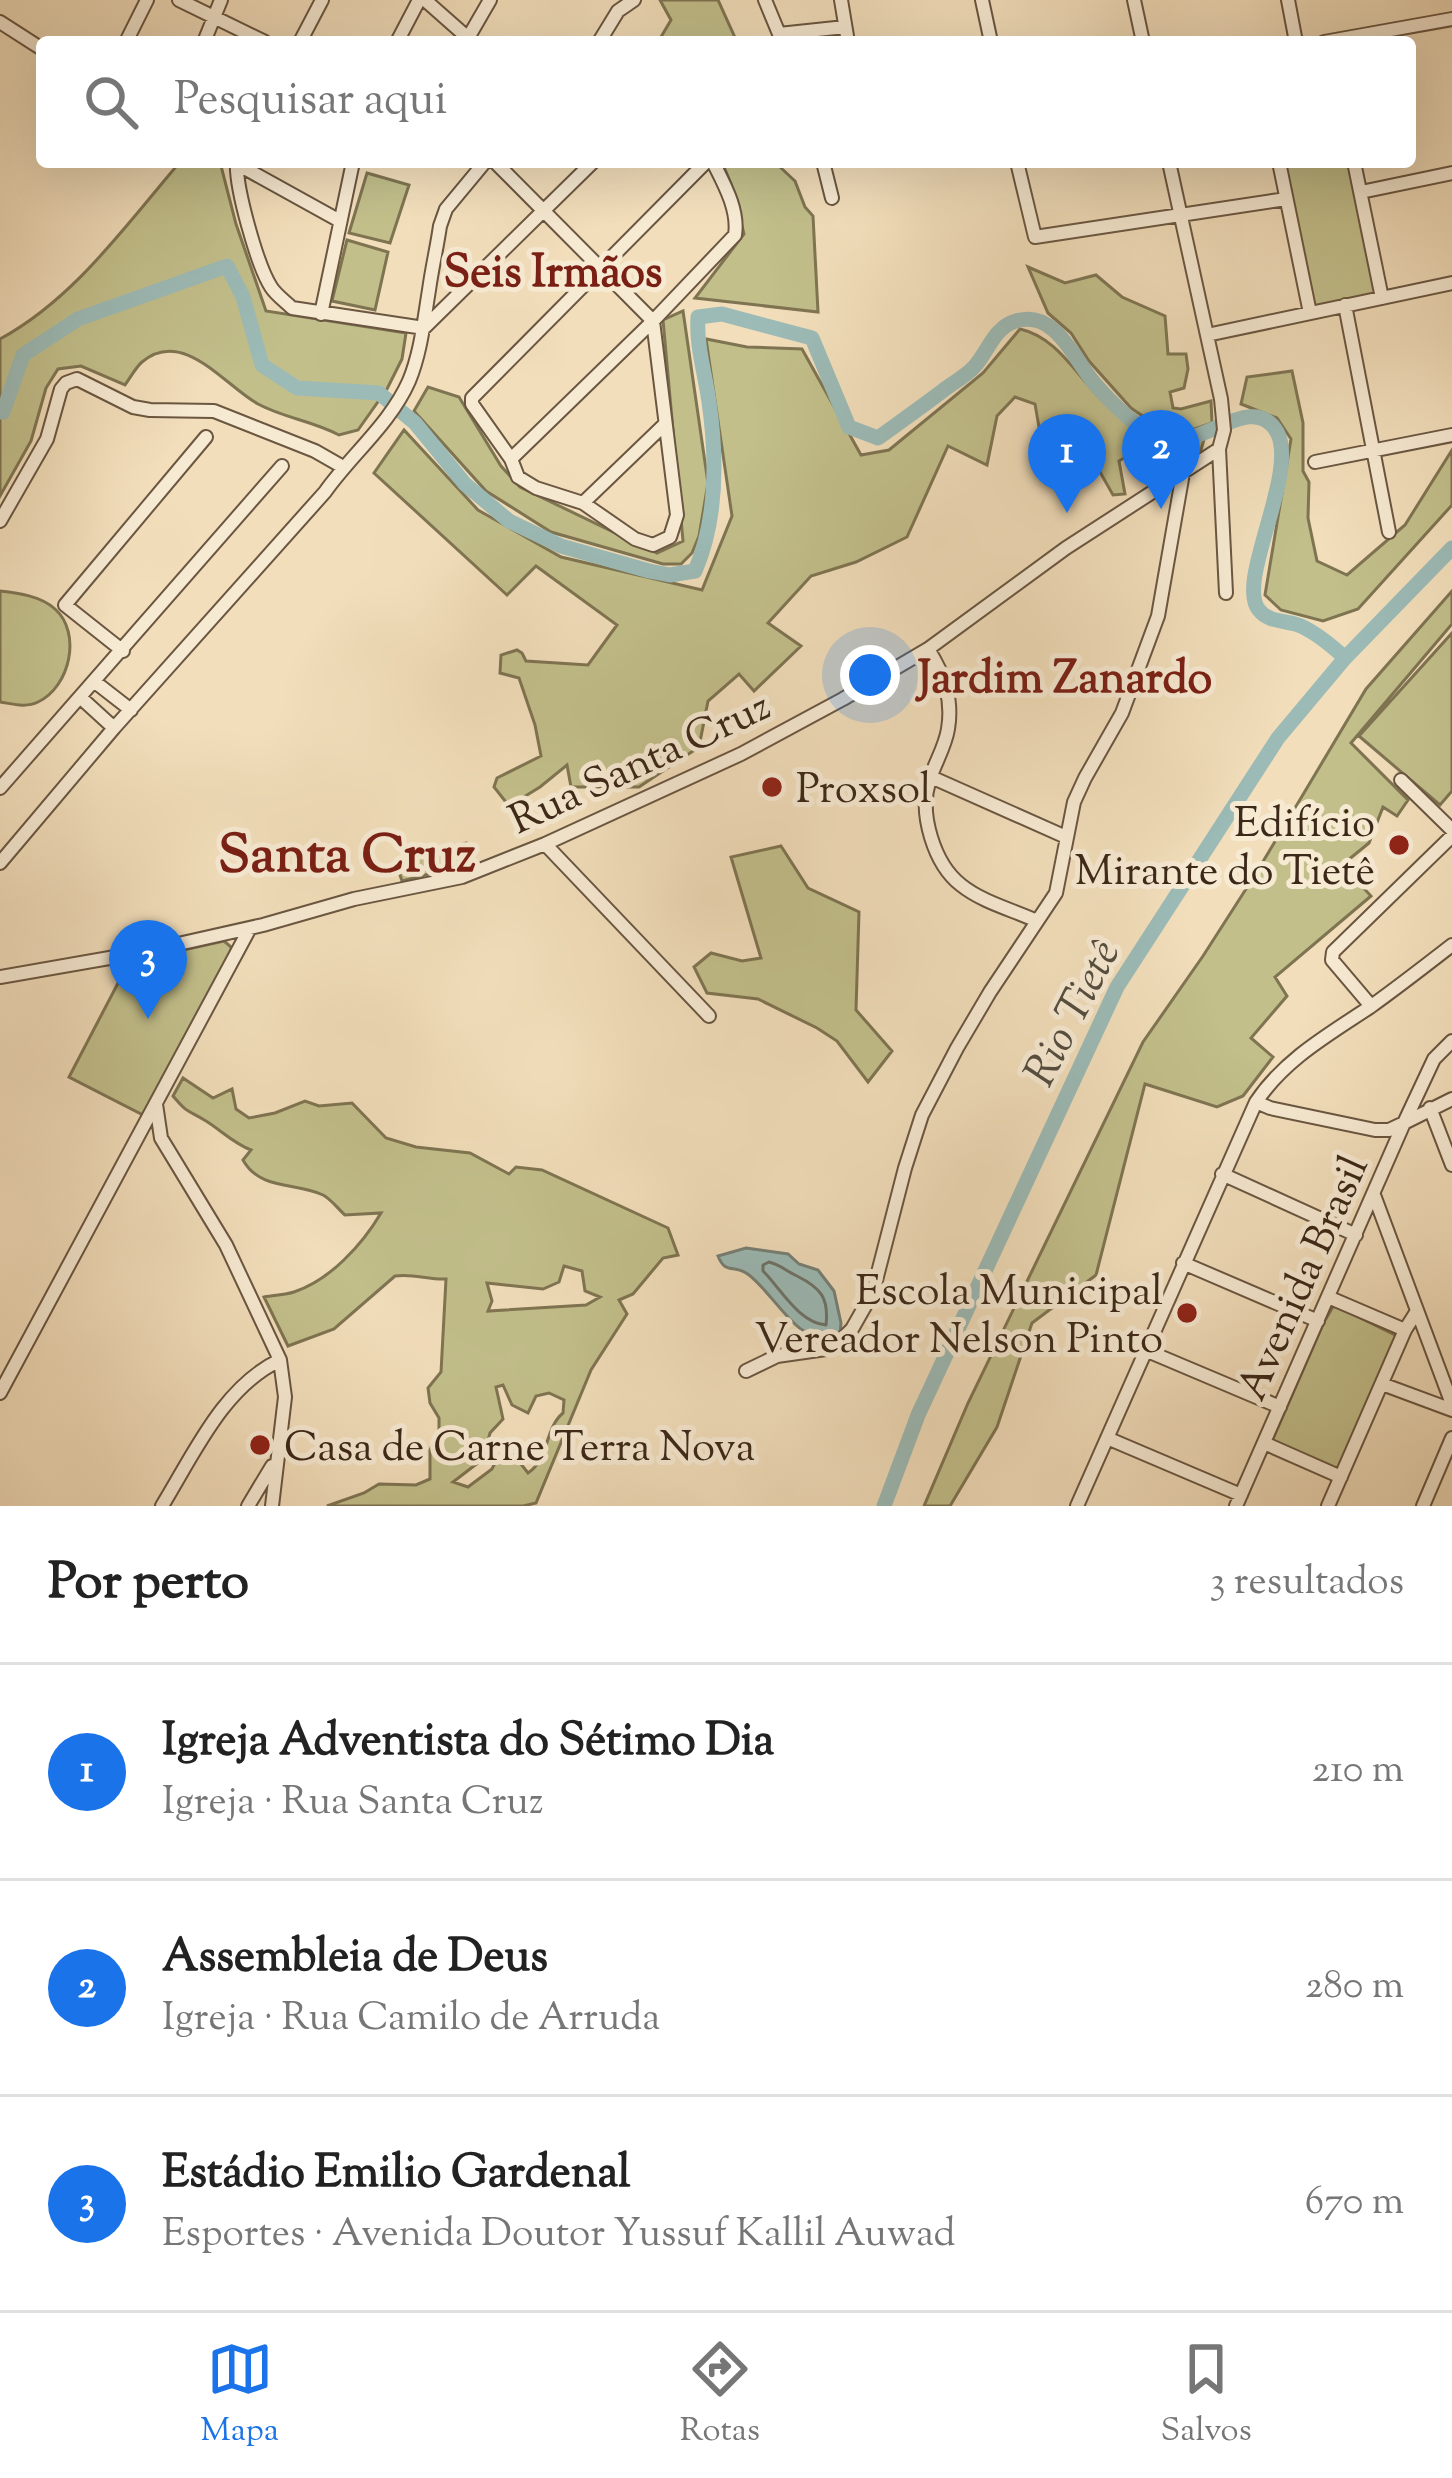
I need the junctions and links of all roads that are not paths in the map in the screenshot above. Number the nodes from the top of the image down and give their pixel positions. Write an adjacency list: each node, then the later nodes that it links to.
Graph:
1 (147, 0): 18 (street)
2 (178, 0): 14 (street)
3 (220, 0): 14 (street)
4 (322, 0): 21 (street)
5 (422, 0): 22 (street); 23 (street)
6 (490, 0): 24 (street)
7 (607, 0): 25 (street)
8 (634, 0): 26 (street)
9 (765, 0): 27 (street)
10 (841, 0): 17 (street)
11 (982, 0): 28 (street)
12 (1134, 0): 29 (street)
13 (1288, 0): 30 (street)
14 (214, 17): 19 (street); 20 (street)
15 (1452, 19): 31 (street)
16 (0, 22): 32 (street)
17 (847, 35)
18 (129, 36)
19 (207, 36)
20 (253, 36)
21 (303, 36)
22 (401, 36)
23 (466, 36)
24 (469, 36)
25 (604, 36)
26 (605, 36)
27 (780, 36)
28 (990, 36)
29 (1142, 36)
30 (1295, 36)
31 (1357, 36)
32 (36, 46)
33 (237, 168): 58 (street)
34 (246, 168): 52 (street)
35 (352, 168): 52 (street)
36 (480, 168): 60 (street)
37 (501, 168): 50 (street)
38 (587, 168): 50 (street)
39 (704, 168): 53 (street)
40 (713, 168): 59 (street)
41 (825, 168): 48 (street)
42 (1018, 168): 51 (street)
43 (1170, 168): 51 (street)
44 (1281, 168): 49 (street)
45 (1355, 168): 47 (street)
46 (1452, 173): 47 (street)
47 (1361, 193): 55 (street)
48 (832, 198)
49 (1286, 199): 51 (street); 57 (street)
50 (544, 210): 53 (street); 60 (street)
51 (1180, 215): 61 (street)
52 (340, 221): 58 (street)
53 (603, 268): 59 (street); 67 (street)
54 (1452, 283): 55 (street)
55 (1382, 298): 56 (street)
56 (1345, 305): 57 (street); 66 (street)
57 (1310, 313): 61 (street)
58 (321, 314): 60 (street)
59 (653, 321): 62 (street); 67 (street)
60 (424, 328): 70 (street)
61 (1208, 335): 65 (street)
62 (665, 424): 72 (street); 72 (street)
63 (1452, 435): 66 (street)
64 (206, 437): 77 (street)
65 (1219, 449): 71 (street, Rua Santa Cruz); 75 (street)
66 (1373, 450): 68 (street); 74 (street)
67 (511, 459): 72 (street)
68 (1315, 462)
69 (282, 466): 77 (street)
70 (343, 467): 73 (street); 80 (street)
71 (1183, 473): 76 (street, Rua Santa Cruz); 86 (street)
72 (583, 503)
73 (0, 521)
74 (1389, 532)
75 (1226, 593)
76 (928, 649): 82 (street); 87 (street, Rua Santa Cruz)
77 (123, 651): 78 (street)
78 (95, 682): 79 (street); 80 (street)
79 (80, 697): 81 (street); 84 (street)
80 (131, 710): 81 (street)
81 (114, 728): 88 (street)
82 (931, 777): 86 (street); 89 (street)
83 (1401, 780): 85 (street)
84 (0, 788)
85 (1452, 833): 93 (street)
86 (1066, 837): 89 (street)
87 (545, 844): 90 (street, Rua Santa Cruz); 94 (street)
88 (0, 863)
89 (1037, 921): 114 (street)
90 (250, 928): 92 (street, Rua Santa Cruz); 97 (street)
91 (1452, 945): 93 (street)
92 (0, 977)
93 (1372, 1006): 98 (street)
94 (709, 1016)
95 (1452, 1041): 100 (street)
96 (1452, 1099): 99 (street, Avenida Brasil)
97 (156, 1102): 112 (street); 116 (street)
98 (1256, 1102): 100 (street); 102 (street)
99 (1430, 1108): 100 (street, Avenida Brasil); 101 (street)
100 (1403, 1123): 103 (street, Avenida Brasil)
101 (1452, 1165)
102 (1222, 1174): 104 (street); 105 (street)
103 (1373, 1194): 104 (street, Avenida Brasil); 107 (street)
104 (1356, 1234): 106 (street, Avenida Brasil)
105 (1183, 1263): 108 (street); 110 (street)
106 (1328, 1297): 108 (street, Avenida Brasil); 109 (street)
107 (1417, 1311): 109 (street); 113 (street)
108 (1318, 1321): 117 (street, Avenida Brasil)
109 (1406, 1330): 115 (street)
110 (1145, 1350): 117 (street); 119 (street)
111 (1452, 1355): 113 (street)
112 (280, 1360): 122 (street); 125 (street)
113 (1437, 1361): 118 (street)
114 (746, 1371)
115 (1382, 1384): 118 (street); 123 (street)
116 (0, 1393)
117 (1280, 1407): 121 (street, Avenida Brasil)
118 (1452, 1407)
119 (1107, 1438): 124 (street); 128 (street)
120 (1452, 1438): 130 (street)
121 (1264, 1443): 123 (street); 124 (street, Avenida Brasil)
122 (276, 1460): 126 (street); 127 (street)
123 (1341, 1477): 129 (street)
124 (1239, 1500)
125 (162, 1506)
126 (248, 1506)
127 (272, 1506)
128 (1077, 1506)
129 (1328, 1506)
130 (1423, 1506)

